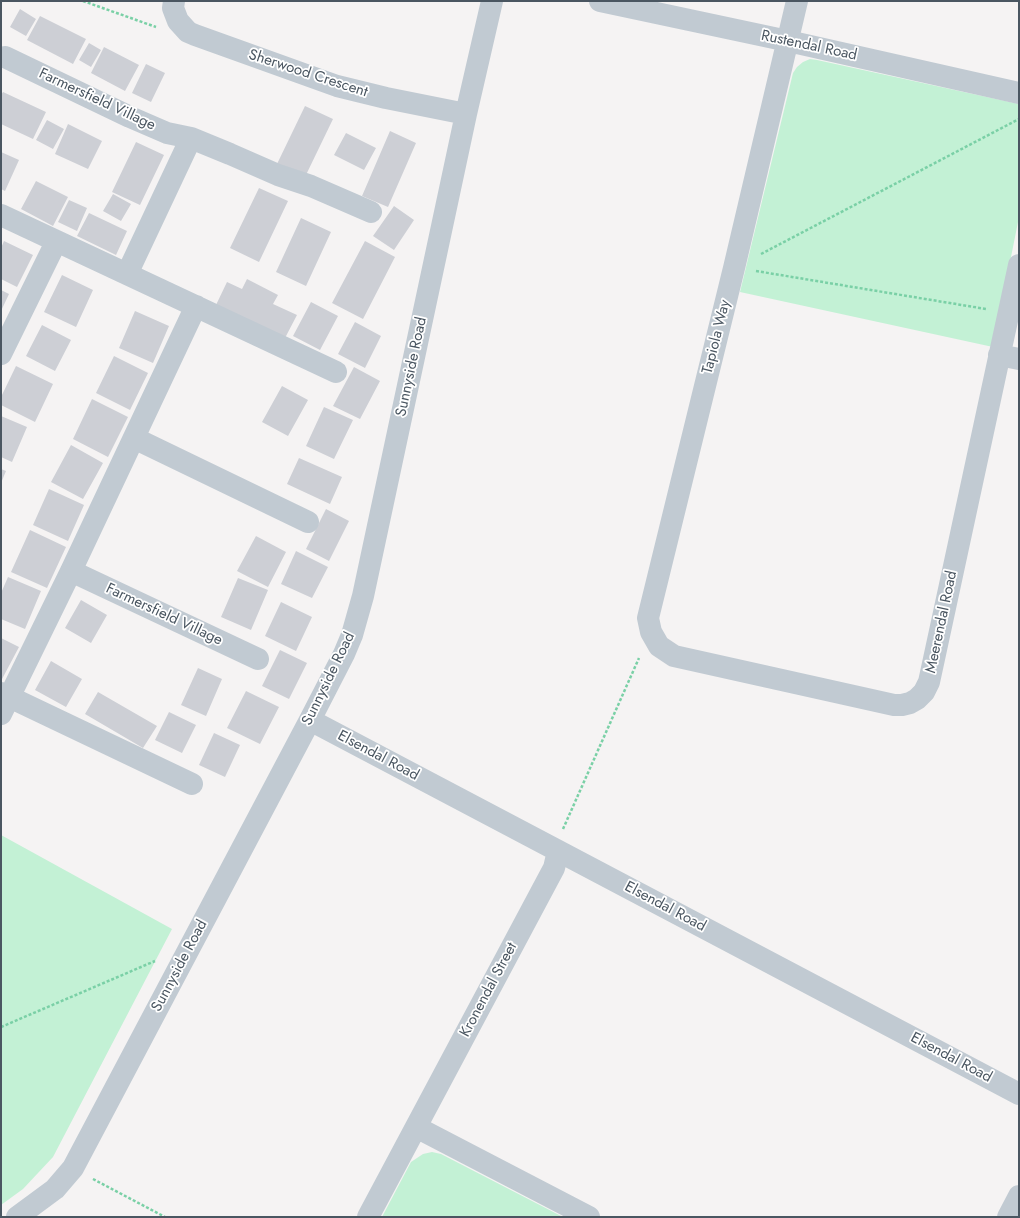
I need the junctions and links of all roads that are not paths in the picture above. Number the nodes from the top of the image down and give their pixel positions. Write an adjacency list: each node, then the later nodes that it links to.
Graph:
1 (492, 1): 8 (street, Sunnyside Road)
2 (600, 1): 5 (street, Rustendal Road)
3 (797, 1): 5 (street, Tapiola Way)
4 (176, 11): 8 (street, Sherwood Crescent)
5 (788, 41): 7 (street, Rustendal Road); 22 (street, Tapiola Way)
6 (5, 57): 9 (street, Farmersfield Village)
7 (1019, 93)
8 (466, 114): 25 (street, Sunnyside Road)
9 (191, 138): 10 (street, Farmersfield Village); 14 (street)
10 (371, 212)
11 (1, 215): 12 (street)
12 (56, 242): 14 (street); 16 (street)
13 (1019, 265): 17 (street, Meerendal Road)
14 (127, 274): 15 (street)
15 (196, 306): 18 (street); 19 (street)
16 (1, 354)
17 (1009, 357): 22 (street, Meerendal Road)
18 (336, 372)
19 (134, 438): 20 (street); 21 (street)
20 (308, 522)
21 (72, 571): 23 (street, Farmersfield Village); 24 (street)
22 (651, 632)
23 (258, 659)
24 (4, 701): 26 (street)
25 (310, 720): 27 (street, Elsendal Road); 31 (street, Sunnyside Road)
26 (192, 784)
27 (558, 851): 28 (street, Elsendal Road); 29 (street, Kronendal Street)
28 (1019, 1094)
29 (416, 1127): 32 (street, Kronendal Street); 33 (street)
30 (1019, 1196): 34 (street)
31 (17, 1217)
32 (368, 1217)
33 (589, 1217)
34 (1008, 1217)

